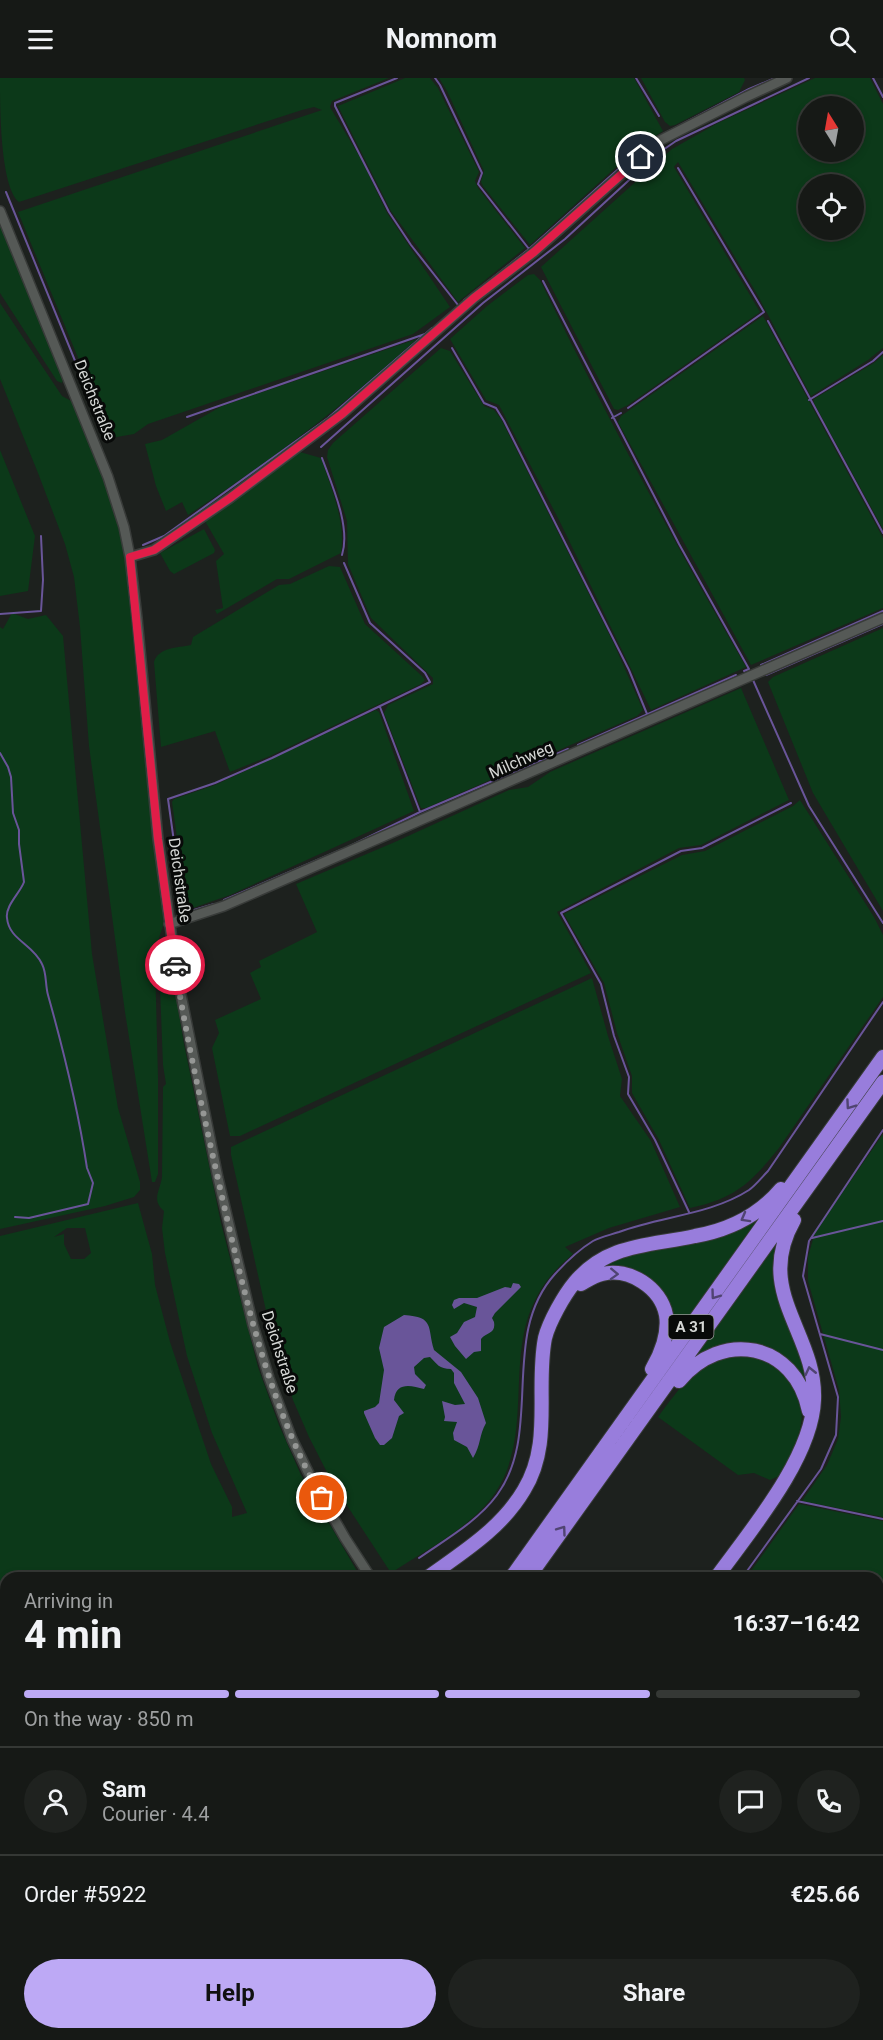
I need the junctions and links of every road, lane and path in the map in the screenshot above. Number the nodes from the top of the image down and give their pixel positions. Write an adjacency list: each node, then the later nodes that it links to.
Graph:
1 (787, 78): 3 (street)
2 (0, 211): 3 (street, Deichstraße)
3 (130, 557): 5 (street, Deichstraße)
4 (883, 618): 5 (street, Milchweg)
5 (169, 924): 14 (street, Deichstraße)
6 (883, 1057): 8 (highway, A 31, one-way to 8)
7 (883, 1082): 9 (highway, A 31)
8 (805, 1168): 10 (highway, one-way to 10); 12 (highway, A 31, one-way to 12)
9 (810, 1186): 11 (highway, A 31); 13 (highway, one-way to 9)
10 (564, 1299): 12 (highway, one-way to 12); 15 (highway)
11 (660, 1395): 13 (highway); 17 (highway, A 31, one-way to 11)
12 (622, 1424): 16 (highway, A 31)
13 (809, 1428): 18 (highway)
14 (367, 1572)
15 (435, 1572)
16 (515, 1572)
17 (532, 1572)
18 (720, 1572)

